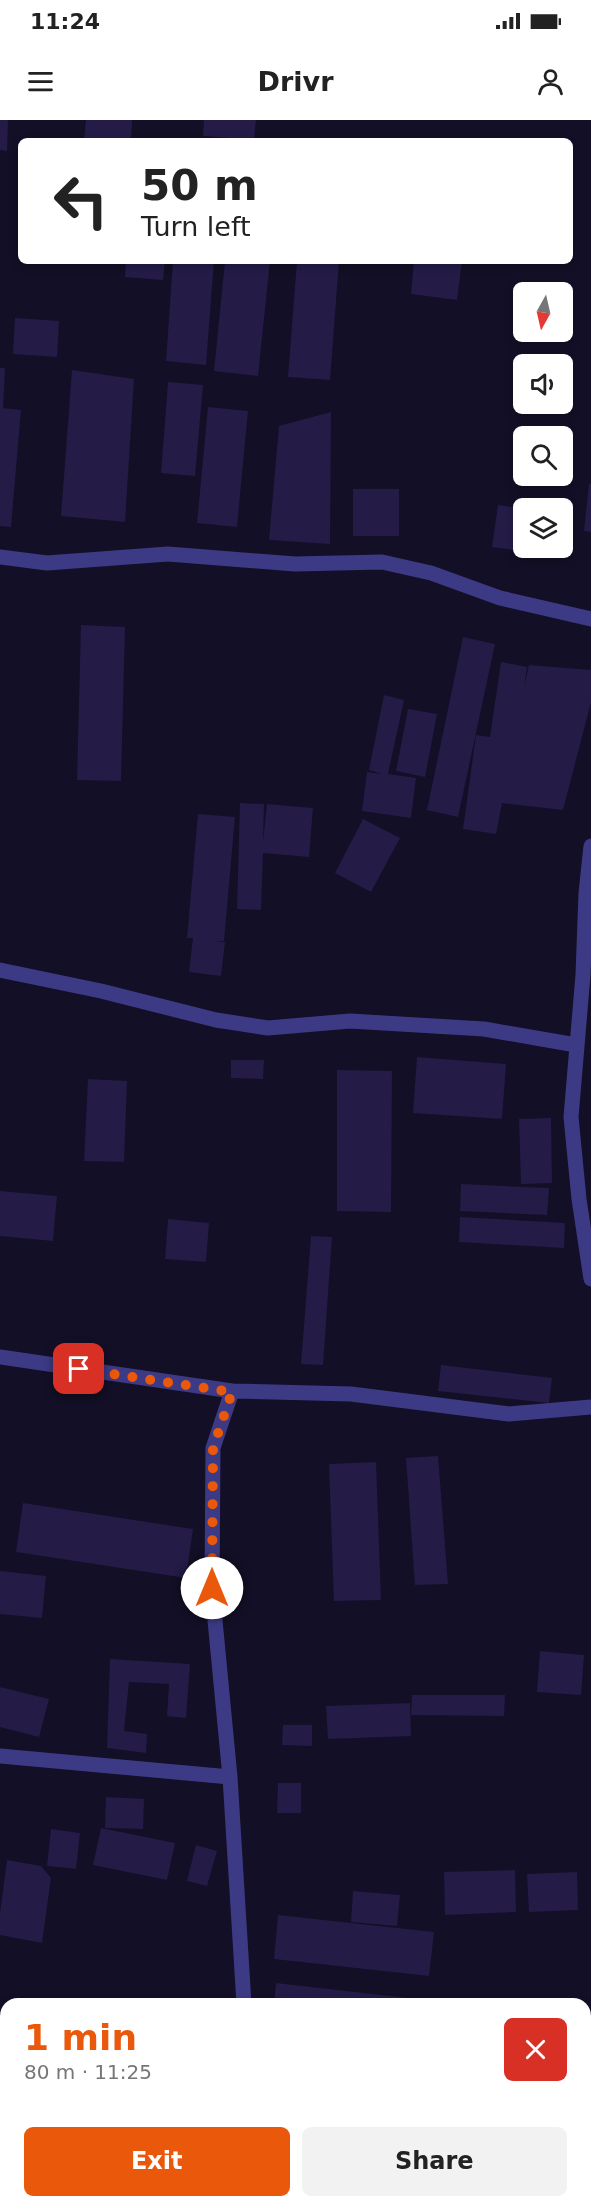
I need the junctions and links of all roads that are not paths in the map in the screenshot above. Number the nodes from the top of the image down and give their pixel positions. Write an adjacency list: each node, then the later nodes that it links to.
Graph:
1 (0, 557): 2 (street)
2 (591, 619)
3 (591, 846): 5 (street)
4 (0, 970): 5 (street)
5 (576, 1045): 6 (street)
6 (591, 1279)
7 (0, 1358): 8 (street)
8 (232, 1392): 9 (street); 11 (street)
9 (591, 1407)
10 (0, 1756): 11 (street)
11 (230, 1777): 12 (street)
12 (244, 1998)

